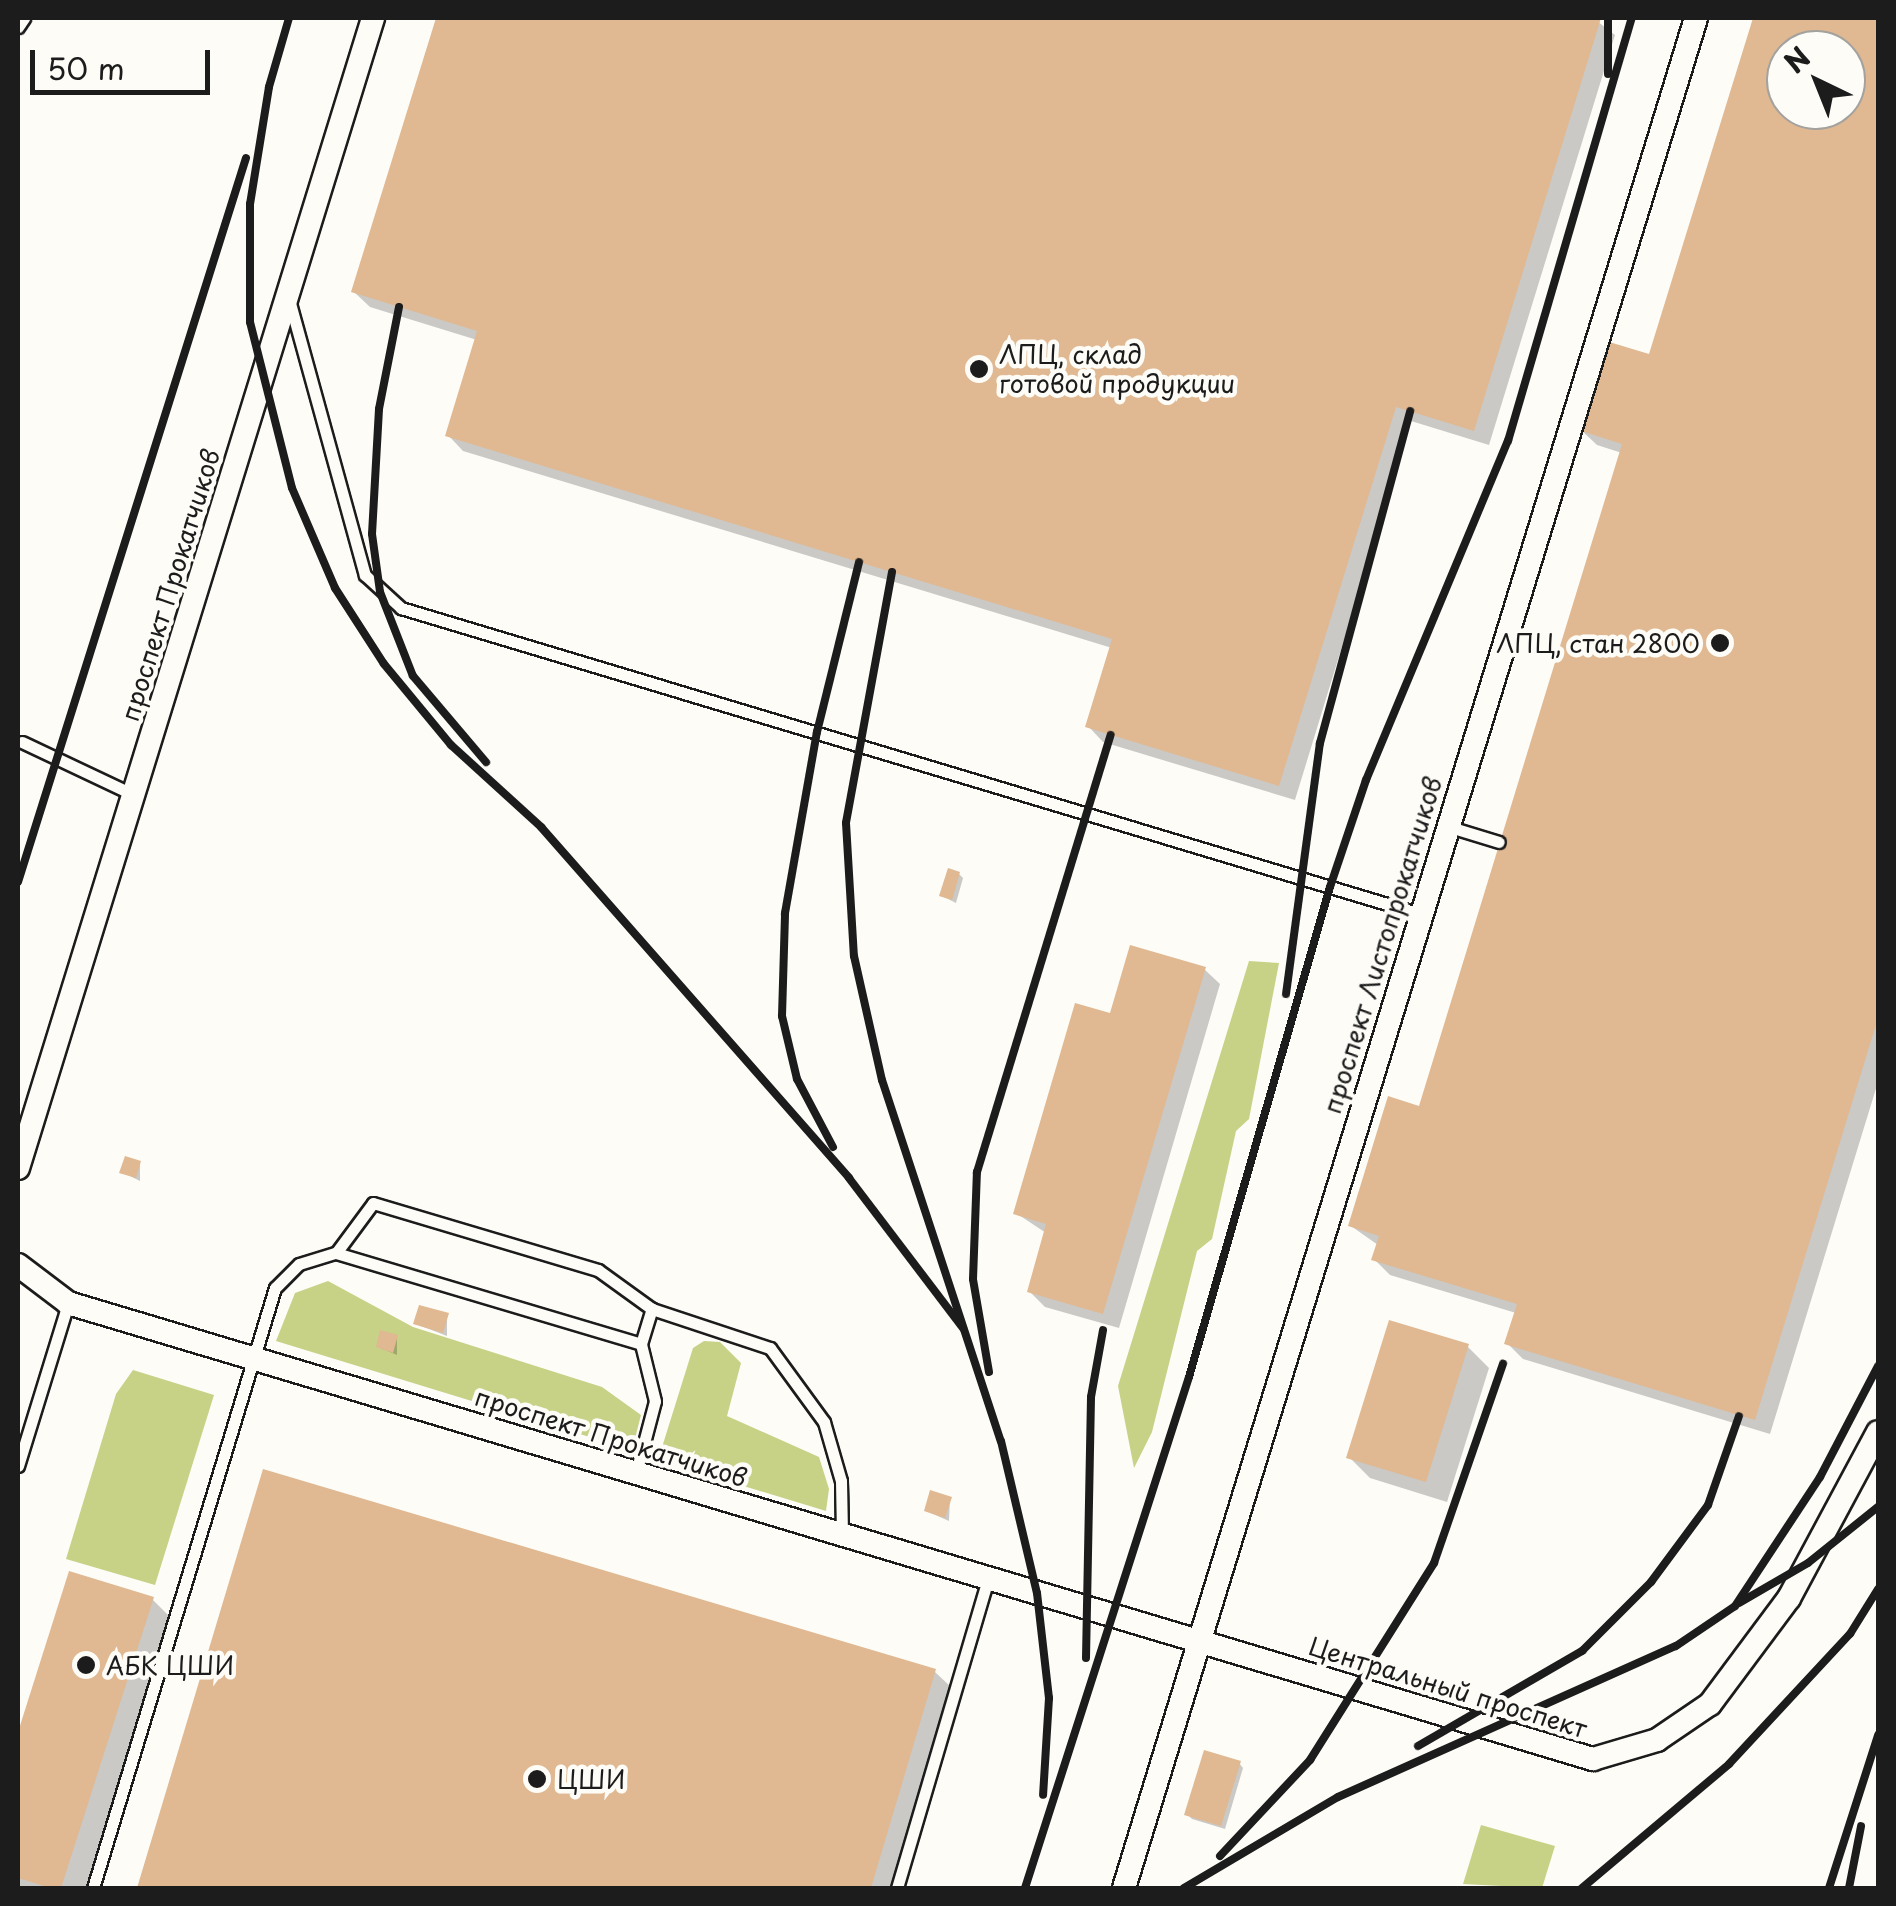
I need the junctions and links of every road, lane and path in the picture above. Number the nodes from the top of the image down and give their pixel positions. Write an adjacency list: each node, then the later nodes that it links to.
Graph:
1 (24, 18): 4 (lane)
2 (373, 18): 5 (street, проспект Прокатчиков)
3 (1696, 18): 8 (street, проспект Листопрокатчиков)
4 (18, 26)
5 (289, 298): 7 (street, проспект Прокатчиков); 10 (lane)
6 (22, 742): 7 (lane)
7 (134, 795): 11 (street, проспект Прокатчиков)
8 (1447, 826): 9 (lane); 10 (street, проспект Листопрокатчиков)
9 (1500, 842)
10 (1420, 914): 23 (street, проспект Листопрокатчиков)
11 (18, 1168)
12 (336, 1252): 15 (lane); 16 (lane); 17 (lane)
13 (18, 1265): 14 (street, проспект Прокатчиков)
14 (68, 1303): 17 (street, проспект Прокатчиков); 19 (lane)
15 (652, 1309): 16 (lane); 21 (lane)
16 (641, 1344): 20 (lane)
17 (252, 1358): 20 (street, проспект Прокатчиков); 24 (lane)
18 (1878, 1432): 23 (street, Центральный проспект)
19 (18, 1466)
20 (636, 1473): 21 (street, проспект Прокатчиков)
21 (842, 1535): 22 (street, проспект Прокатчиков)
22 (988, 1578): 23 (street, проспект Прокатчиков); 25 (lane)
23 (1199, 1641): 26 (street, проспект Листопрокатчиков)
24 (93, 1888)
25 (897, 1888)
26 (1124, 1888)

